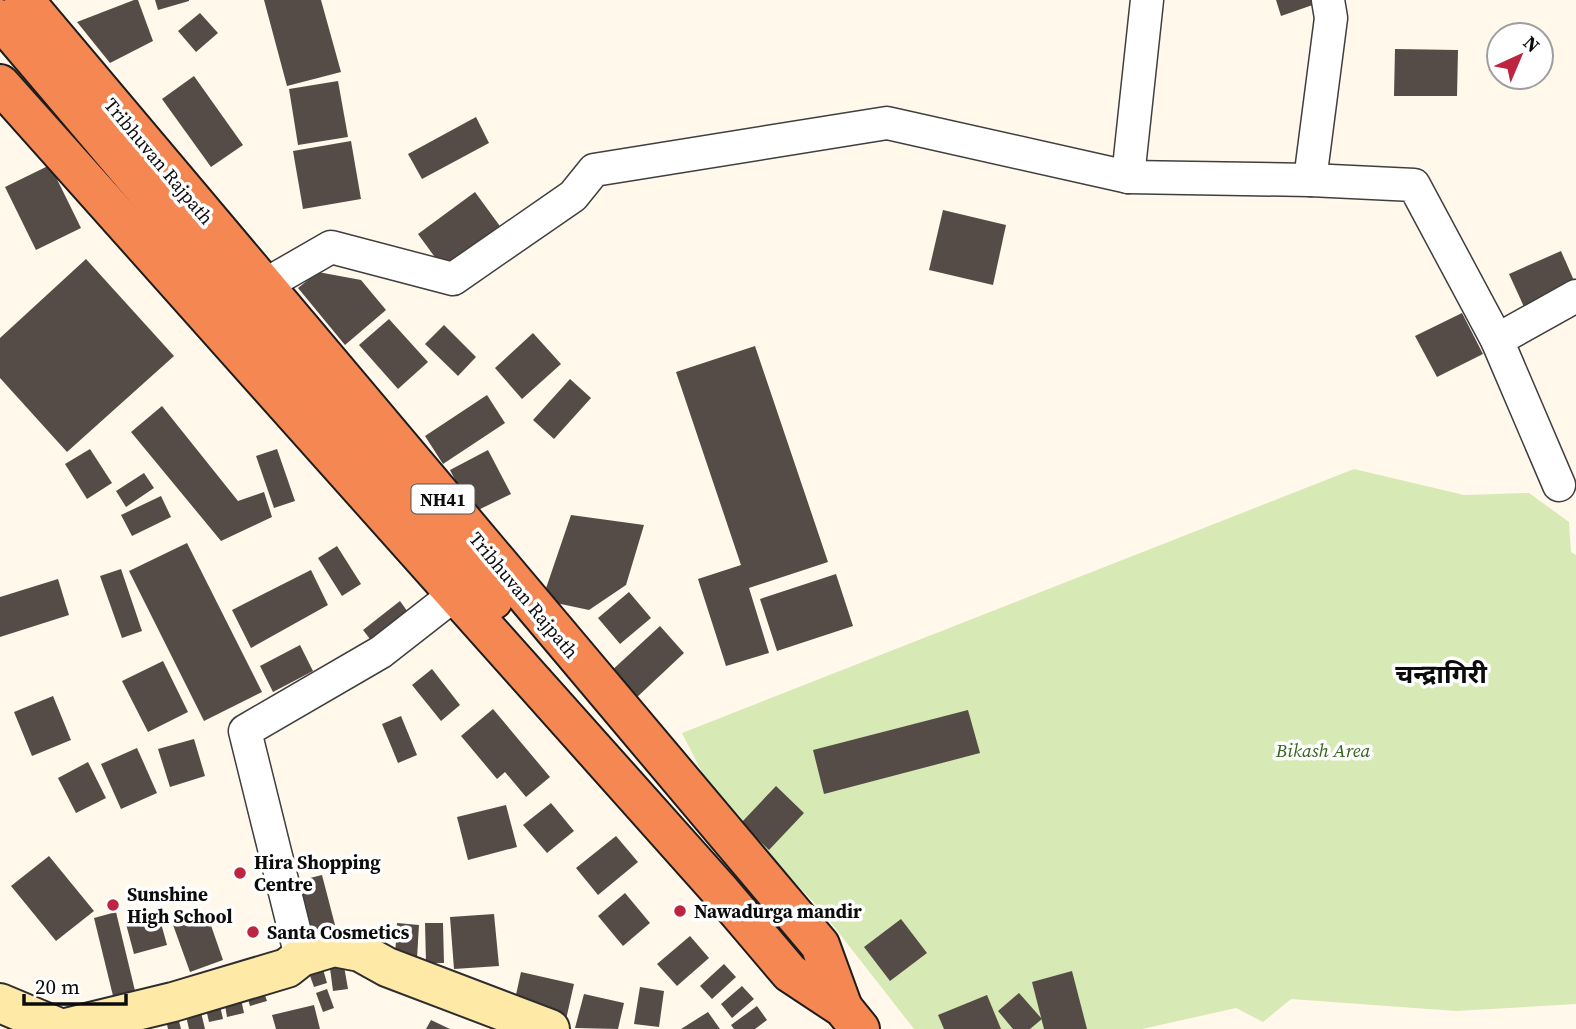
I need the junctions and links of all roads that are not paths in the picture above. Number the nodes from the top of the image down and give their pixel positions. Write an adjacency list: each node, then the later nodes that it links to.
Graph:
1 (24, 0): 8 (highway, Tribhuvan Rajpath / NH41)
2 (1147, 0): 6 (street)
3 (1328, 0): 7 (street)
4 (0, 19): 13 (highway)
5 (4, 96): 12 (highway, Tribhuvan Rajpath / NH41)
6 (1128, 177): 7 (street); 8 (street)
7 (1310, 180): 10 (street)
8 (263, 286): 16 (highway, Tribhuvan Rajpath / NH41)
9 (1576, 296): 10 (street)
10 (1497, 340): 11 (street)
11 (1559, 485)
12 (454, 595): 13 (highway, Tribhuvan Rajpath / NH41); 14 (street)
13 (722, 893): 16 (highway, Tribhuvan Rajpath / NH41)
14 (301, 957): 17 (street); 18 (street)
15 (0, 1003): 17 (street)
16 (852, 1018)
17 (62, 1029)
18 (550, 1029)

